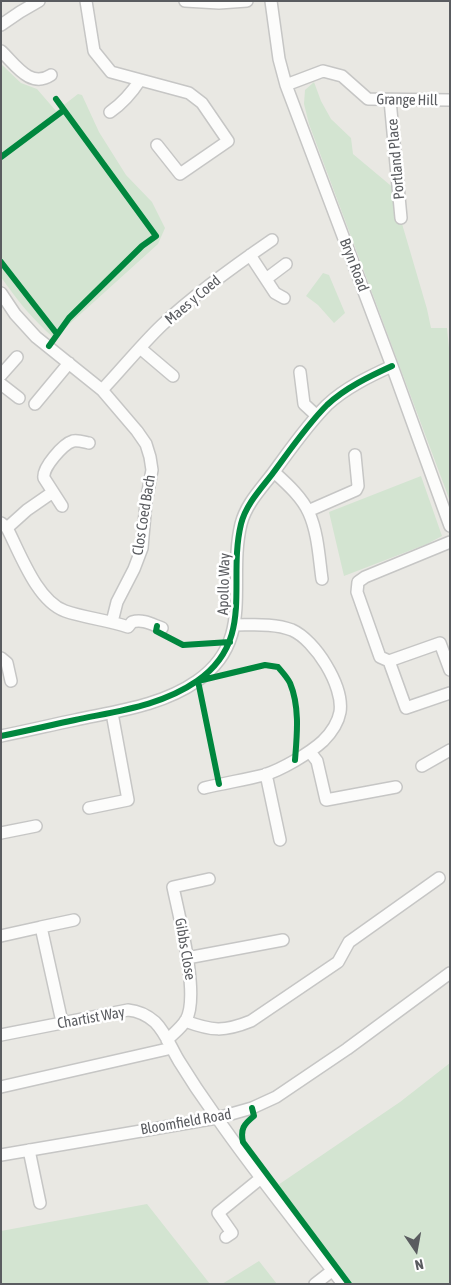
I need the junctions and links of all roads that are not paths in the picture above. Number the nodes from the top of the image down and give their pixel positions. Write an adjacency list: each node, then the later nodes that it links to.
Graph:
1 (39, 1): 6 (street)
2 (86, 1): 9 (street)
3 (185, 1): 4 (street)
4 (247, 1)
5 (271, 1): 10 (street, Bryn Road)
6 (1, 25)
7 (1, 51): 8 (street)
8 (51, 75)
9 (140, 80): 13 (street); 14 (street)
10 (286, 85): 11 (street, Grange Hill); 25 (street, Bryn Road)
11 (390, 100): 12 (street, Grange Hill); 15 (street, Portland Place)
12 (450, 100)
13 (110, 112)
14 (157, 145)
15 (401, 218)
16 (272, 240): 17 (street, Maes y Coed)
17 (250, 255): 19 (street); 22 (street, Maes y Coed)
18 (286, 264): 19 (street)
19 (266, 279): 21 (street)
20 (1, 293): 24 (street, Clos Coed Bach)
21 (284, 298)
22 (140, 348): 27 (street); 29 (street, Maes y Coed)
23 (17, 357): 28 (street)
24 (69, 363): 29 (street, Clos Coed Bach); 31 (street)
25 (392, 366): 32 (street, Apollo Way); 40 (street, Bryn Road)
26 (300, 372): 32 (street)
27 (173, 376)
28 (2, 378): 30 (street)
29 (102, 390): 43 (street, Clos Coed Bach)
30 (19, 398)
31 (35, 404)
32 (317, 416): 35 (street, Apollo Way)
33 (89, 443): 36 (street)
34 (355, 455): 38 (street)
35 (274, 472): 38 (street); 44 (street, Apollo Way)
36 (53, 492): 37 (street); 39 (street)
37 (62, 506)
38 (308, 511): 42 (street)
39 (4, 525): 43 (street)
40 (450, 526)
41 (450, 542): 47 (street)
42 (322, 578)
43 (112, 622): 45 (street)
44 (235, 625): 51 (street, Apollo Way); 54 (street)
45 (162, 628)
46 (1, 658): 49 (street)
47 (389, 661): 48 (street); 50 (street)
48 (450, 670)
49 (11, 681)
50 (450, 693)
51 (112, 713): 52 (street, Apollo Way); 59 (street)
52 (1, 736)
53 (450, 750): 55 (street)
54 (310, 752): 56 (street); 57 (street)
55 (422, 766)
56 (266, 774): 58 (street); 62 (street)
57 (396, 786)
58 (204, 788)
59 (89, 808)
60 (36, 826): 61 (street)
61 (1, 833)
62 (280, 840)
63 (439, 878): 71 (street)
64 (209, 879): 69 (street, Gibbs Close)
65 (74, 920): 66 (street)
66 (41, 927): 67 (street); 72 (street)
67 (1, 936)
68 (284, 940): 69 (street)
69 (187, 958): 71 (street, Gibbs Close)
70 (450, 974): 76 (street, Bloomfield Road)
71 (186, 1021): 74 (street)
72 (62, 1022): 73 (street, Chartist Way); 74 (street, Chartist Way)
73 (1, 1035)
74 (170, 1044): 75 (street); 76 (street, Chartist Way)
75 (1, 1086)
76 (217, 1118): 77 (street, Bloomfield Road); 79 (street, Chartist Way)
77 (29, 1150): 78 (street, Bloomfield Road); 80 (street)
78 (1, 1155)
79 (261, 1178): 81 (street); 82 (street, Chartist Way)
80 (40, 1204)
81 (226, 1237)
82 (333, 1270): 83 (street); 84 (street, Chartist Way)
83 (315, 1284)
84 (344, 1284)

